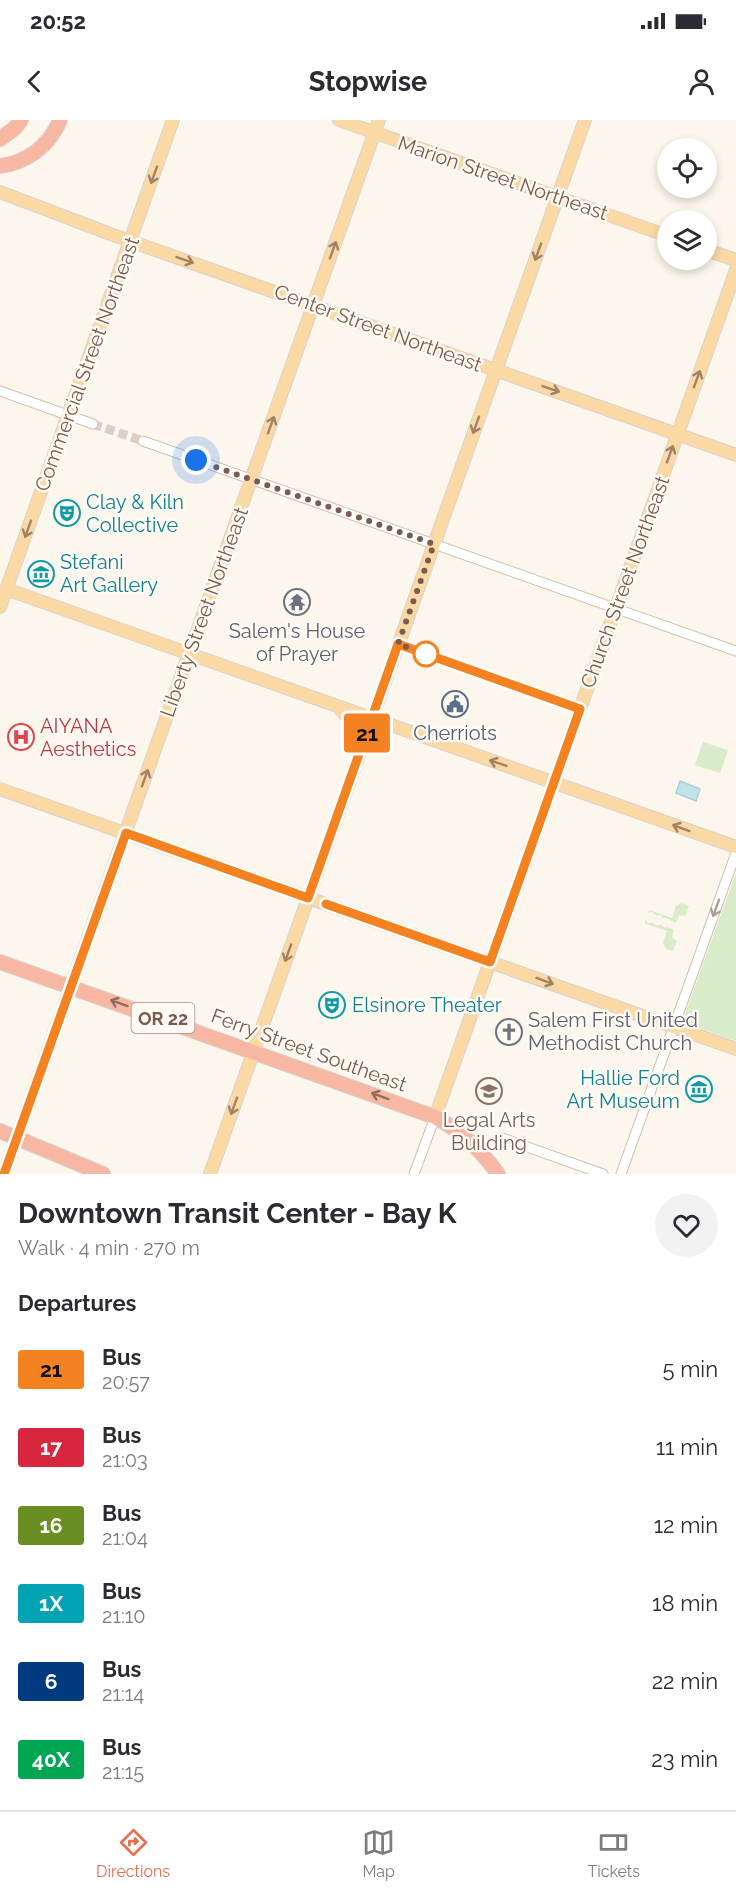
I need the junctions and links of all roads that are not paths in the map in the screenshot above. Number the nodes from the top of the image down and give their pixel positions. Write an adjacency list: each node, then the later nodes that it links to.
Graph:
1 (21, 120): 8 (highway)
2 (60, 120): 9 (highway)
3 (173, 120): 13 (main road, Commercial Street Northeast, one-way to 13)
4 (339, 120): 7 (main road, Marion Street Northeast)
5 (380, 120): 7 (main road, Liberty Street Northeast)
6 (585, 120): 11 (main road)
7 (375, 133): 11 (main road, Marion Street Northeast); 17 (main road, Liberty Street Northeast, one-way to 7)
8 (0, 139)
9 (0, 166)
10 (0, 192): 13 (main road, Center Street Northeast)
11 (557, 197): 12 (main road, Marion Street Northeast); 18 (main road, one-way to 18)
12 (657, 232)
13 (130, 241): 17 (main road, Center Street Northeast, one-way to 17); 20 (main road, Commercial Street Northeast)
14 (717, 254): 15 (main road)
15 (736, 260)
16 (736, 270): 22 (main road, Church Street Northeast, one-way to 16)
17 (313, 306): 18 (main road, Center Street Northeast); 25 (main road, Liberty Street Northeast, one-way to 17)
18 (496, 370): 22 (main road, Center Street Northeast, one-way to 22); 26 (main road, one-way to 26)
19 (0, 391): 20 (street)
20 (68, 415): 21 (street); 27 (main road, Commercial Street Northeast, one-way to 27)
21 (93, 424)
22 (678, 434): 24 (main road, Center Street Northeast); 29 (main road, Church Street Northeast, one-way to 22)
23 (143, 441): 25 (street)
24 (736, 455)
25 (251, 480): 26 (street); 31 (main road, Liberty Street Northeast)
26 (434, 544): 29 (street); 33 (main road)
27 (3, 588): 28 (main road, Commercial Street Northeast); 31 (main road)
28 (0, 607)
29 (616, 608): 30 (street); 35 (main road, Church Street Northeast)
30 (736, 651)
31 (189, 654): 32 (main road); 37 (main road, Liberty Street Northeast, one-way to 31)
32 (337, 706): 33 (main road); 34 (main road)
33 (372, 719): 34 (main road); 35 (main road, one-way to 33)
34 (365, 737): 40 (main road)
35 (554, 783): 38 (main road, one-way to 35); 42 (main road, Church Street Northeast)
36 (0, 789): 37 (main road)
37 (126, 833): 40 (main road); 43 (main road, Liberty Street Northeast)
38 (736, 847)
39 (736, 854): 44 (street, one-way to 44)
40 (308, 898): 42 (main road); 46 (main road, one-way to 46)
41 (0, 962): 43 (highway, Ferry Street Southeast / OR 22)
42 (490, 962): 44 (main road, one-way to 44); 47 (main road, Church Street Northeast)
43 (72, 986): 46 (highway, Ferry Street Southeast / OR 22, one-way to 43); 49 (main road, Liberty Street Northeast)
44 (674, 1027): 45 (main road); 57 (street)
45 (736, 1048)
46 (254, 1050): 47 (highway, Ferry Street Southeast / OR 22, one-way to 46); 53 (main road, one-way to 53)
47 (435, 1117): 54 (street); 55 (highway, OR 22)
48 (0, 1131): 49 (highway)
49 (17, 1138): 51 (main road, Liberty Street Northeast); 52 (highway)
50 (502, 1138): 56 (street)
51 (4, 1174)
52 (103, 1174)
53 (210, 1174)
54 (414, 1174)
55 (498, 1174)
56 (603, 1174)
57 (621, 1174)

